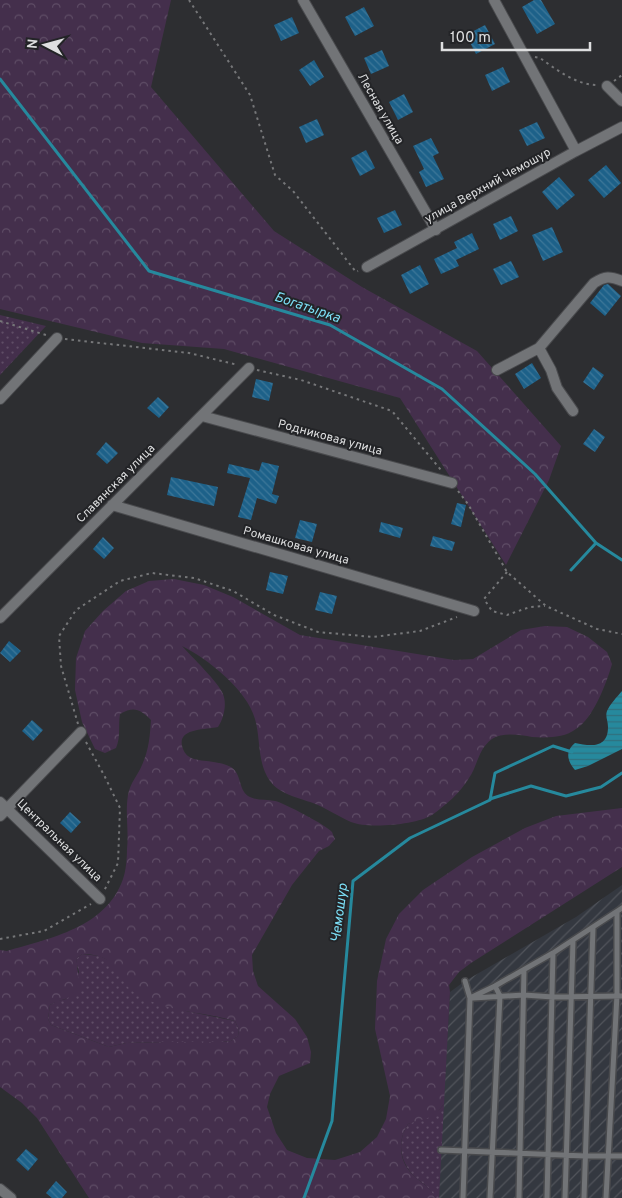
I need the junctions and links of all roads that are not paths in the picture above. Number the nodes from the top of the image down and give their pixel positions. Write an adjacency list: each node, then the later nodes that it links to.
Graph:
1 (303, 0): 7 (street, Лесная улица)
2 (494, 0): 6 (street)
3 (607, 86): 4 (street)
4 (622, 101)
5 (622, 127): 6 (street, улица Верхний Чемошур)
6 (576, 151): 7 (street, улица Верхний Чемошур)
7 (436, 230): 8 (street, улица Верхний Чемошур)
8 (368, 267)
9 (622, 281): 11 (street)
10 (57, 338): 14 (street)
11 (539, 348): 13 (street); 15 (street)
12 (249, 368): 16 (street, Славянская улица)
13 (497, 370)
14 (0, 399)
15 (573, 411)
16 (202, 416): 17 (street, Родниковая улица); 18 (street, Славянская улица)
17 (452, 483)
18 (112, 505): 19 (street, Ромашковая улица); 20 (street, Славянская улица)
19 (474, 611)
20 (0, 618)
21 (81, 732): 22 (street)
22 (2, 809): 23 (street, Центральная улица)
23 (100, 899)
24 (622, 908): 25 (lane)
25 (617, 912): 26 (lane); 34 (lane)
26 (593, 928): 27 (lane); 37 (lane)
27 (573, 940): 28 (lane); 36 (lane)
28 (553, 953): 29 (lane); 35 (lane)
29 (524, 970): 31 (lane); 32 (lane)
30 (465, 981): 38 (lane)
31 (495, 986): 33 (lane); 38 (lane)
32 (524, 995): 33 (lane); 35 (lane); 42 (lane)
33 (500, 996): 38 (lane); 41 (lane)
34 (619, 996): 37 (lane); 44 (lane)
35 (553, 997): 36 (lane); 43 (lane)
36 (572, 997): 37 (lane); 45 (lane)
37 (591, 997): 46 (lane)
38 (470, 998): 40 (lane)
39 (441, 1150): 40 (lane)
40 (465, 1151): 41 (lane); 50 (lane)
41 (492, 1153): 42 (lane); 51 (lane)
42 (521, 1154): 43 (lane); 52 (lane)
43 (548, 1155): 45 (lane); 53 (lane)
44 (608, 1155): 46 (lane); 47 (lane); 56 (lane)
45 (567, 1156): 46 (lane); 54 (lane)
46 (585, 1156): 55 (lane)
47 (622, 1156)
48 (0, 1189): 49 (street)
49 (11, 1198)
50 (463, 1198)
51 (490, 1198)
52 (519, 1198)
53 (547, 1198)
54 (565, 1198)
55 (584, 1198)
56 (606, 1198)

